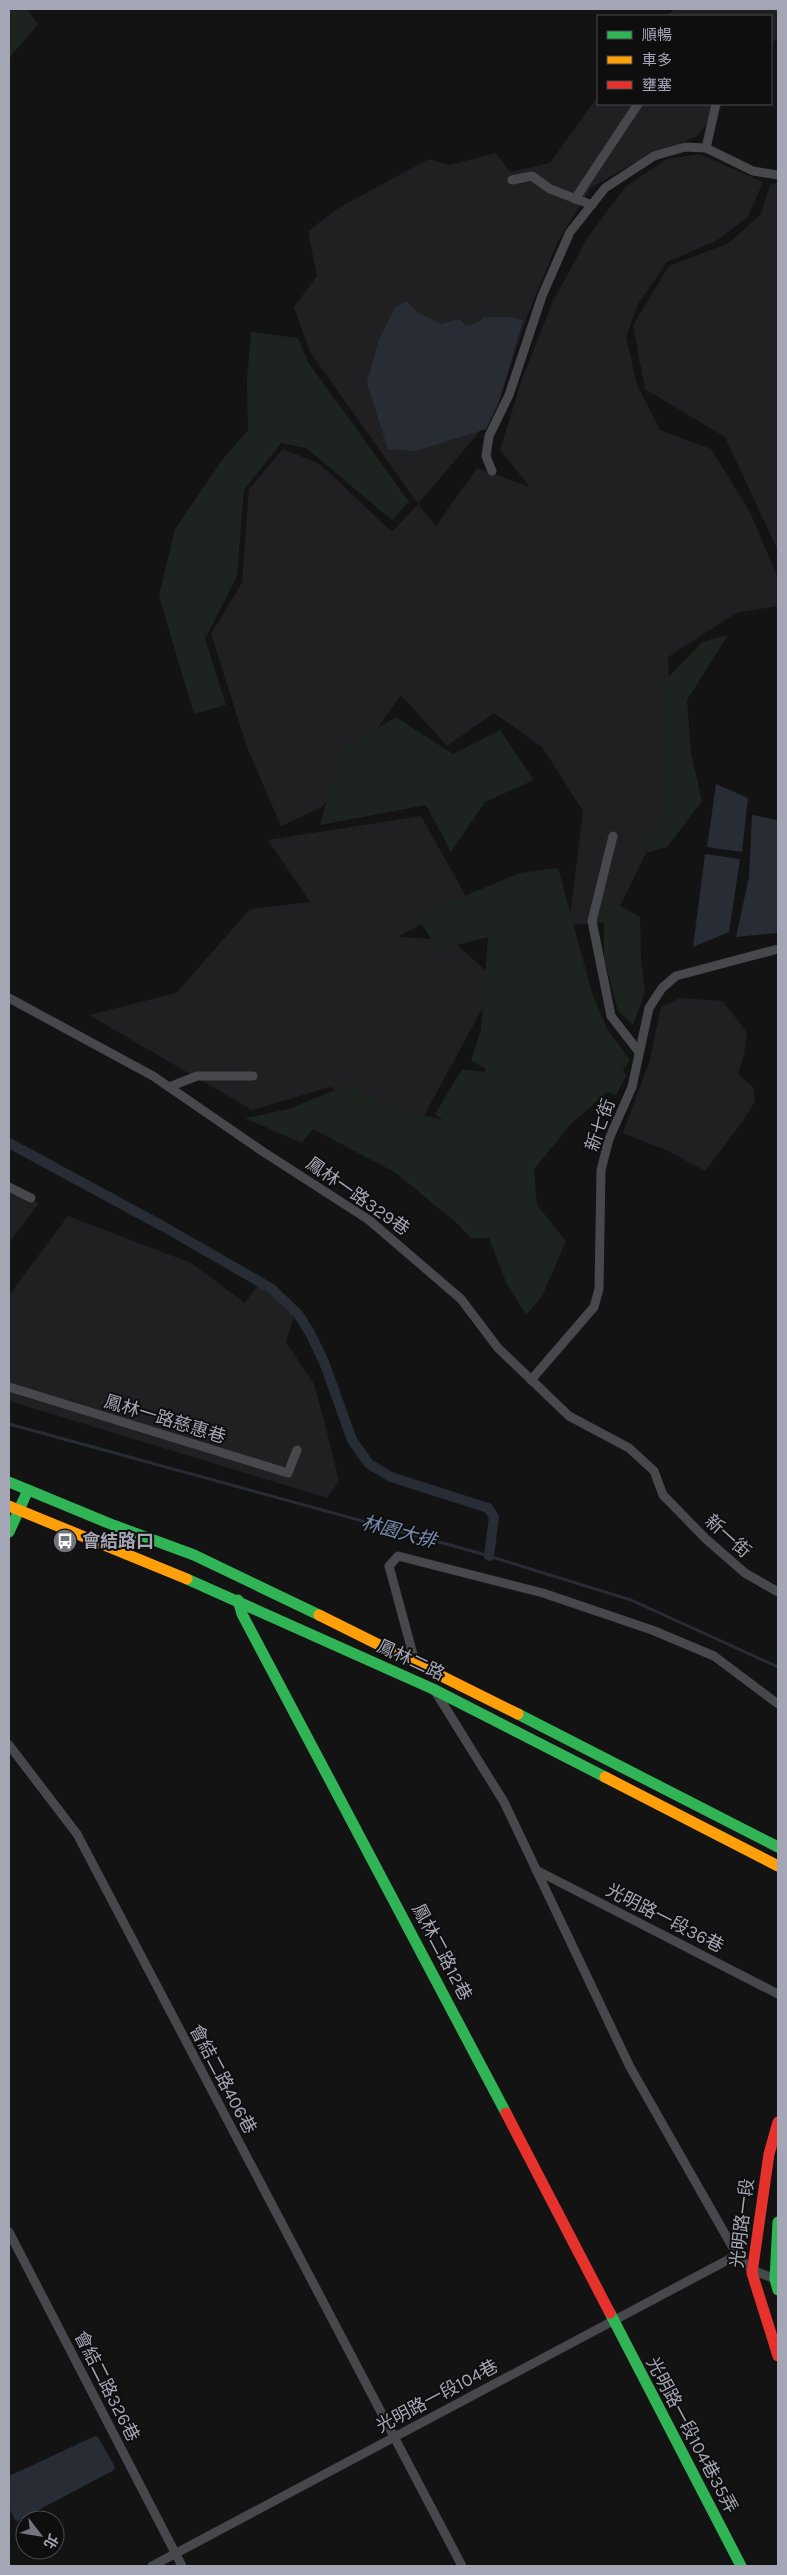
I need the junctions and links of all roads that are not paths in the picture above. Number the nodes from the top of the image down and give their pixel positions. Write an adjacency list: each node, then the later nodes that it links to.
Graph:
1 (637, 105): 6 (street)
2 (716, 105): 3 (street)
3 (706, 148): 4 (street); 7 (street)
4 (778, 174)
5 (512, 180): 6 (street)
6 (575, 198): 7 (street)
7 (592, 204): 8 (street)
8 (492, 471)
9 (613, 836): 12 (street)
10 (778, 949): 12 (street, 新七街)
11 (9, 998): 14 (street, 鳳林一路329巷)
12 (639, 1052): 17 (street, 新七街)
13 (253, 1076): 14 (street)
14 (170, 1087): 17 (street, 鳳林一路329巷)
15 (9, 1187): 16 (street)
16 (31, 1198)
17 (531, 1380): 22 (street, 鳳林一路329巷)
18 (9, 1387): 19 (street, 鳳林一路慈惠巷)
19 (297, 1450)
20 (9, 1482): 21 (main road, 鳳林二路)
21 (28, 1490): 23 (main road); 27 (main road, 鳳林二路)
22 (663, 1495): 25 (street, 新一街)
23 (14, 1508): 24 (main road); 26 (main road, 鳳林二路)
24 (9, 1532)
25 (778, 1592)
26 (238, 1600): 28 (main road, 鳳林二路); 41 (main road, 鳳林二路12巷)
27 (415, 1662): 29 (street); 31 (main road, 鳳林二路)
28 (433, 1689): 32 (main road, 鳳林二路); 33 (street)
29 (778, 1704)
30 (9, 1746): 43 (street, 會結二路406巷)
31 (778, 1847)
32 (778, 1866)
33 (536, 1870): 34 (street, 光明路一段36巷); 38 (street)
34 (778, 1994)
35 (778, 2122): 39 (main road, 光明路一段)
36 (778, 2222): 40 (main road, 光明路一段)
37 (9, 2232): 44 (street, 會結二路326巷)
38 (737, 2255): 39 (street); 41 (street, 光明路一段104巷)
39 (752, 2270): 40 (street); 42 (main road, 光明路一段)
40 (777, 2283)
41 (613, 2321): 43 (street, 光明路一段104巷); 48 (main road, 光明路一段104巷35弄)
42 (778, 2356)
43 (393, 2437): 44 (street, 光明路一段104巷); 47 (street, 會結二路406巷)
44 (176, 2554): 45 (street, 光明路一段104巷); 46 (street, 會結二路326巷)
45 (152, 2566)
46 (182, 2566)
47 (462, 2566)
48 (741, 2566)

